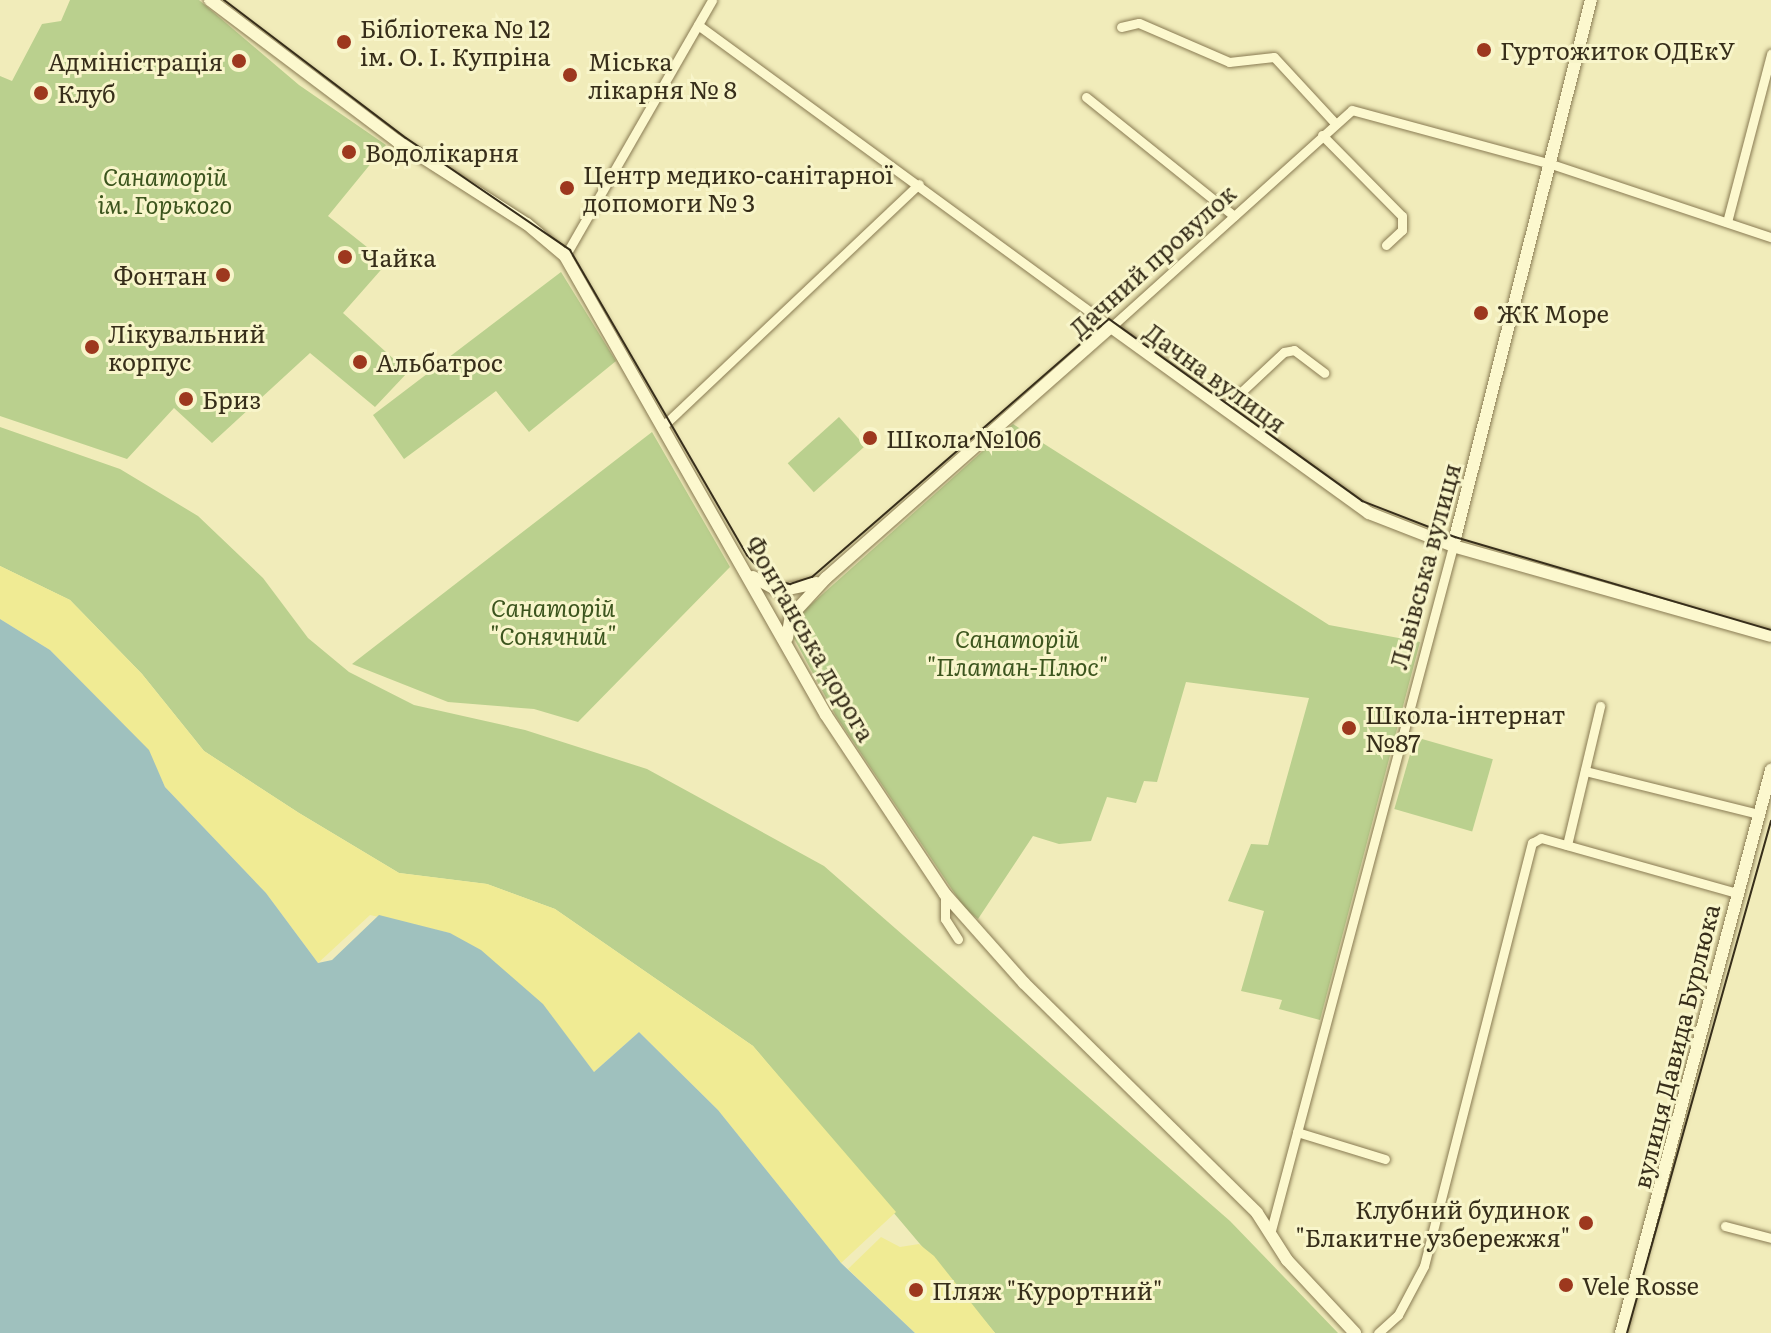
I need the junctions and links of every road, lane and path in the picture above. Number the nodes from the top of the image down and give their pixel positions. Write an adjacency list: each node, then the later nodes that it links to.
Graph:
1 (210, 0): 16 (main road, Фонтанська дорога)
2 (712, 0): 4 (street)
3 (1591, 0): 10 (main road, Львівська вулиця)
4 (698, 25): 11 (street, Дачна вулиця); 16 (street)
5 (1121, 27): 8 (street)
6 (1771, 54): 13 (street)
7 (1086, 97): 12 (street)
8 (1335, 123): 9 (street, Дачний провулок); 10 (street, Дачний провулок)
9 (1322, 135): 12 (street, Дачний провулок); 15 (street)
10 (1551, 164): 13 (street, Дачний провулок); 21 (main road, Львівська вулиця)
11 (919, 184): 17 (street, Дачна вулиця); 20 (street)
12 (1234, 216): 17 (street, Дачний провулок)
13 (1727, 222): 14 (street, Дачний провулок)
14 (1771, 237)
15 (1386, 245)
16 (565, 256): 20 (main road, Фонтанська дорога)
17 (1111, 327): 19 (main road, Дачна вулиця); 23 (main road, Дачний провулок)
18 (1324, 373): 19 (street)
19 (1223, 409): 21 (main road, Дачна вулиця)
20 (663, 426): 22 (main road, Фонтанська дорога)
21 (1453, 546): 24 (main road, Дачна вулиця); 34 (street, Львівська вулиця)
22 (747, 572): 23 (main road, Дачний провулок); 25 (main road, Фонтанська дорога)
23 (826, 578): 25 (main road, Дачний провулок)
24 (1771, 636)
25 (788, 641): 32 (main road, Фонтанська дорога)
26 (1600, 706): 28 (street)
27 (1771, 770): 29 (main road, вулиця Давида Бурлюка)
28 (1585, 771): 29 (street); 30 (street)
29 (1759, 814): 31 (main road, вулиця Давида Бурлюка)
30 (1567, 845): 31 (street); 40 (street)
31 (1737, 893): 41 (main road, вулиця Давида Бурлюка)
32 (945, 894): 33 (street); 37 (main road, Фонтанська дорога)
33 (958, 939)
34 (1297, 1132): 35 (street); 37 (street, Львівська вулиця)
35 (1385, 1159)
36 (1725, 1226): 38 (street)
37 (1270, 1234): 39 (main road, Фонтанська дорога)
38 (1771, 1238)
39 (1355, 1333)
40 (1378, 1333)
41 (1621, 1333)

